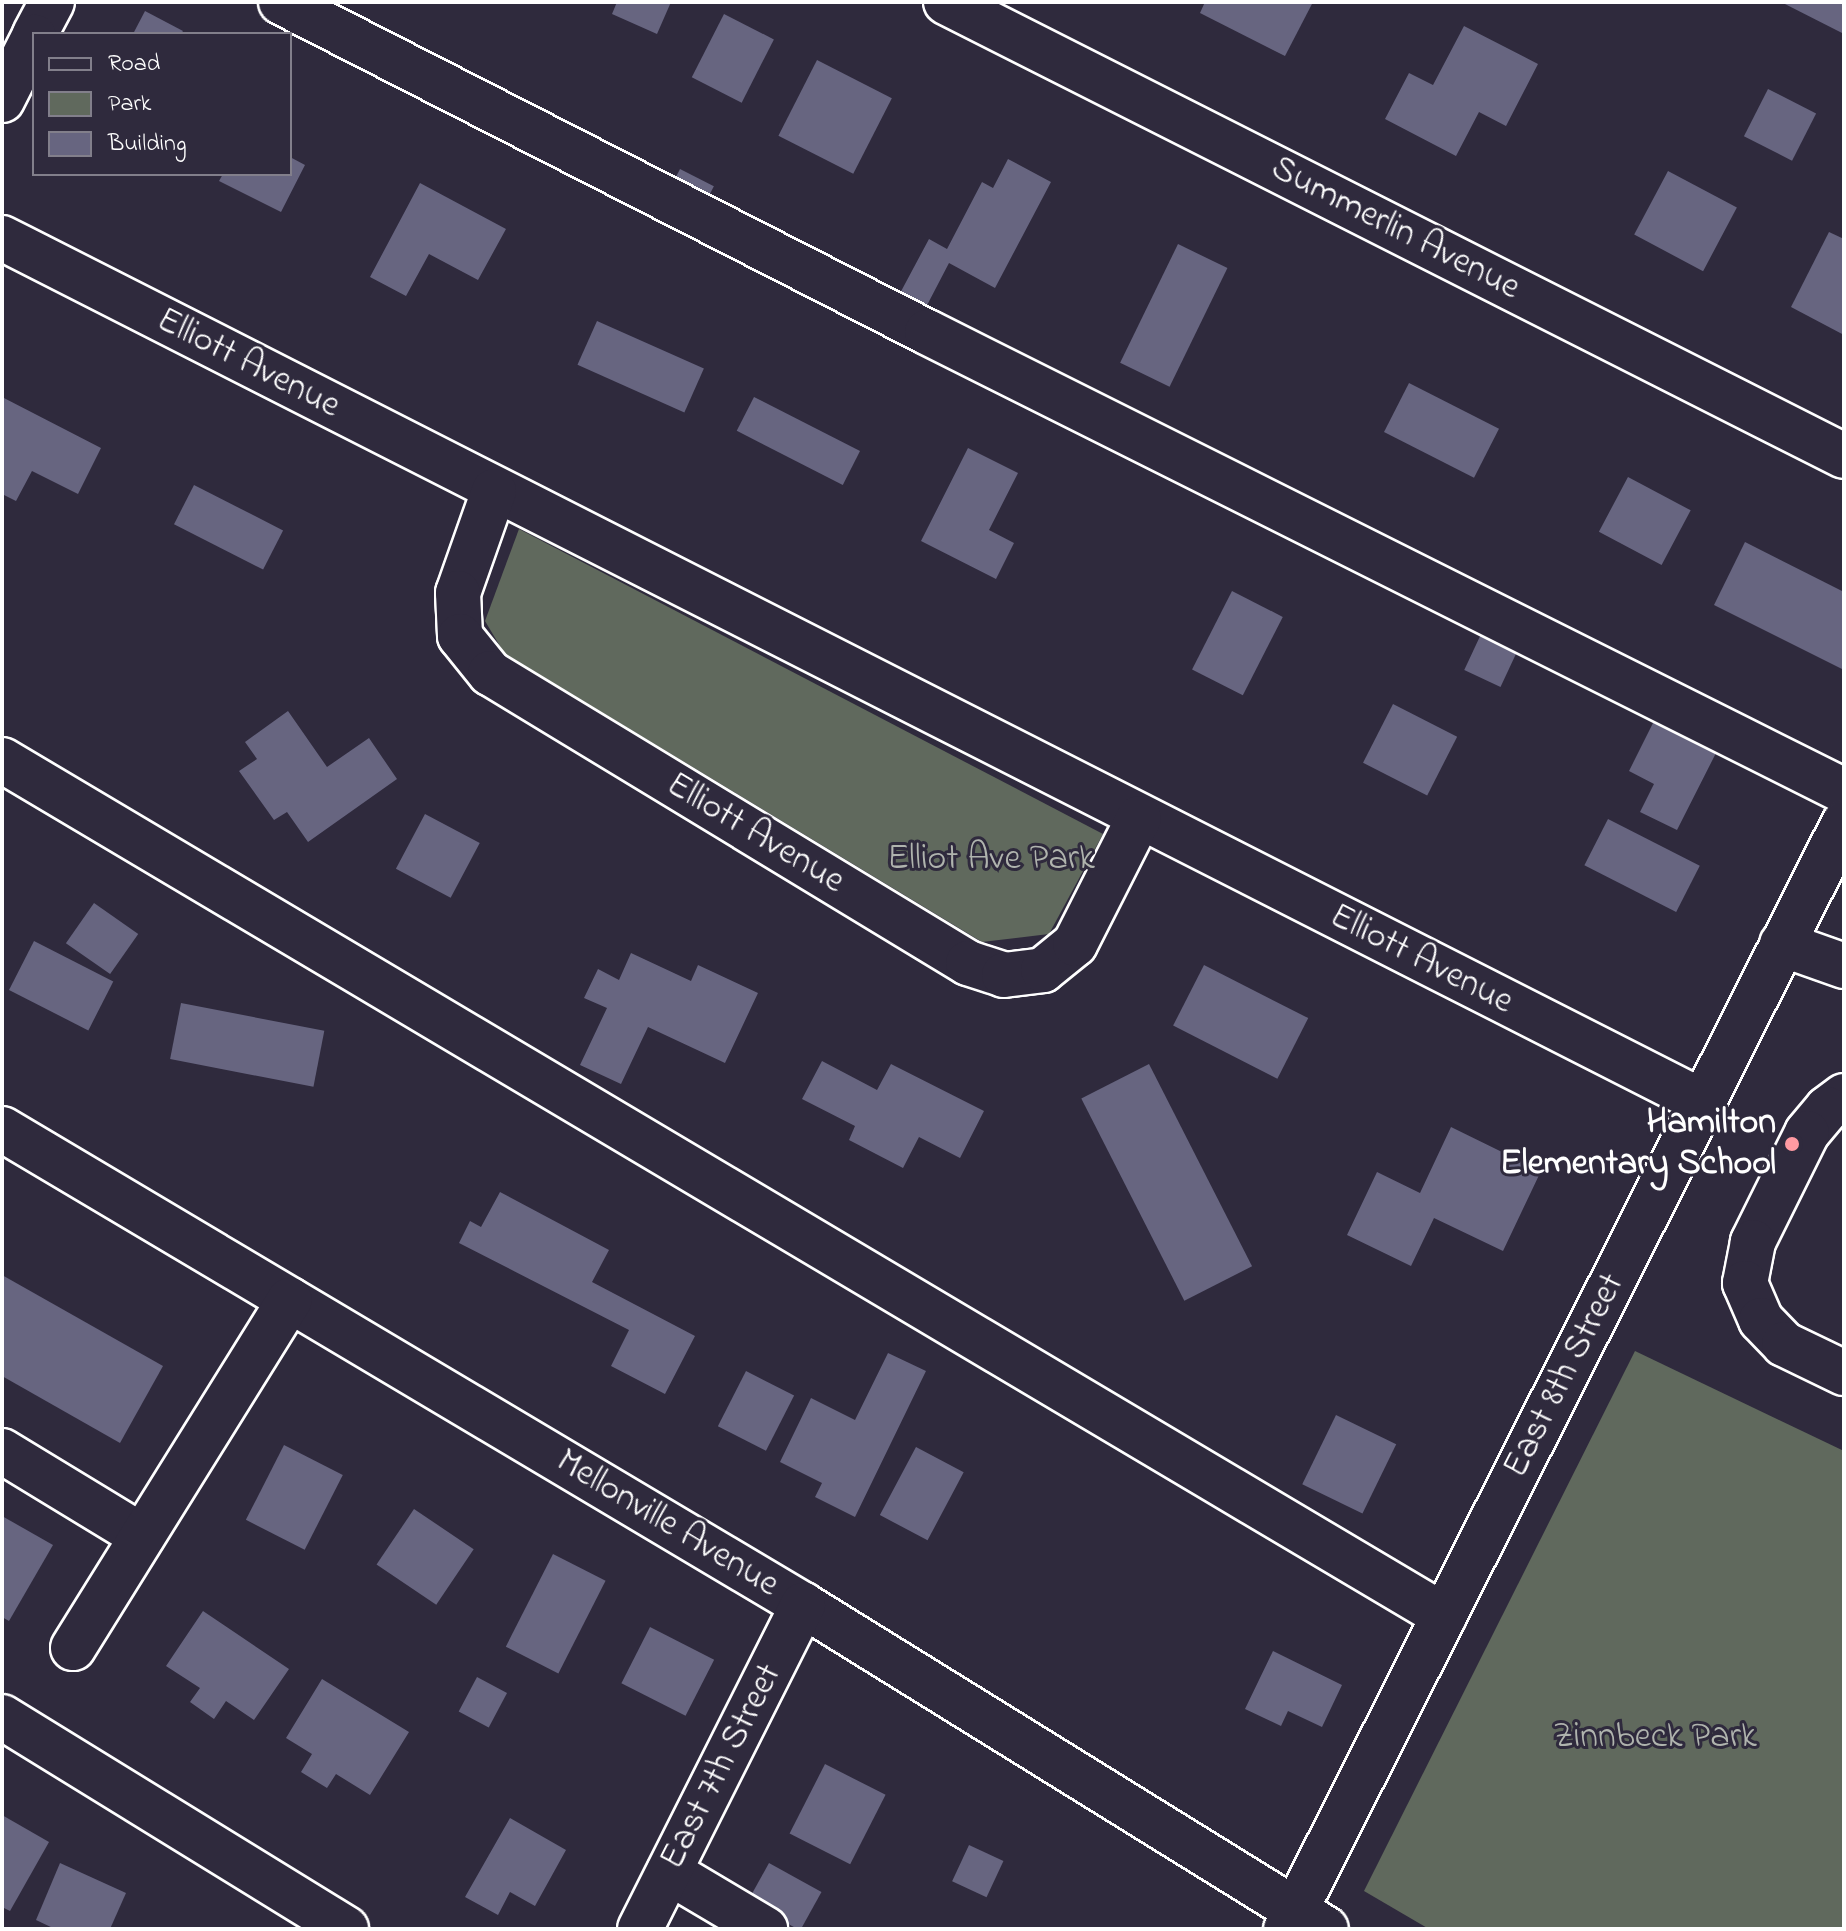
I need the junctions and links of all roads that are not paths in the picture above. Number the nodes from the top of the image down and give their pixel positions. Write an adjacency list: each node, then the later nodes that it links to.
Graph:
1 (52, 2): 4 (street)
2 (281, 2): 11 (street)
3 (946, 2): 8 (street, Summerlin Avenue)
4 (37, 32)
5 (32, 41): 6 (street)
6 (2, 100)
7 (2, 238): 9 (street, Elliott Avenue)
8 (1844, 456)
9 (494, 491): 12 (street, Elliott Avenue); 12 (street, Elliott Avenue)
10 (2, 760): 24 (street)
11 (1844, 791)
12 (1139, 818): 17 (street, Elliott Avenue)
13 (1844, 823): 14 (street, East 8th Street)
14 (1782, 944): 15 (street); 17 (street, East 8th Street)
15 (1844, 966)
16 (1844, 1096): 20 (street)
17 (1703, 1102): 24 (street, East 8th Street)
18 (2, 1129): 19 (street, Mellonville Avenue)
19 (290, 1300): 22 (street); 23 (street, Mellonville Avenue)
20 (1844, 1373)
21 (2, 1451): 22 (street)
22 (142, 1536): 25 (street)
23 (803, 1605): 27 (street, East 7th Street); 28 (street, Mellonville Avenue)
24 (1444, 1616): 28 (street, East 8th Street)
25 (73, 1648)
26 (2, 1717): 29 (street)
27 (669, 1872): 30 (street, East 7th Street); 31 (street)
28 (1302, 1923)
29 (346, 1929)
30 (640, 1929)
31 (765, 1929)

